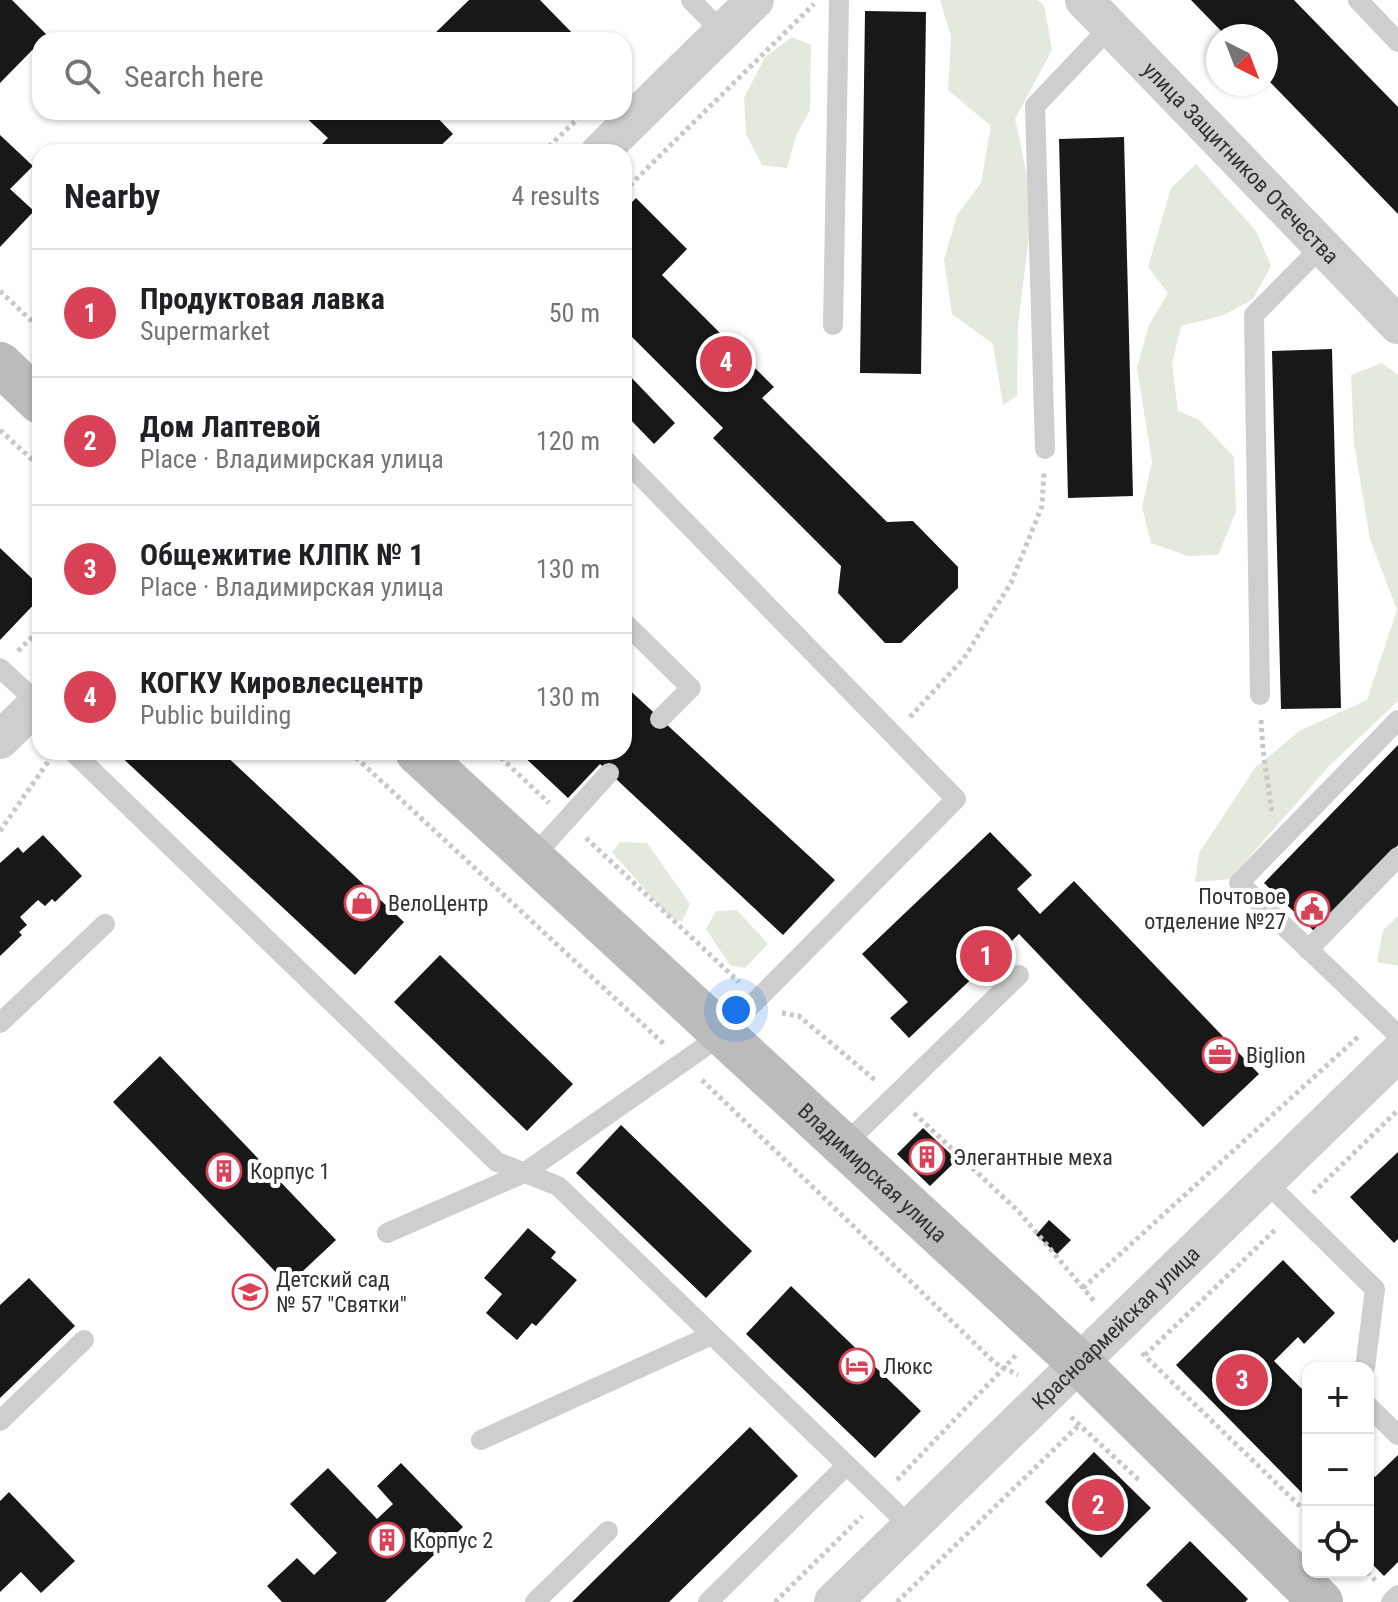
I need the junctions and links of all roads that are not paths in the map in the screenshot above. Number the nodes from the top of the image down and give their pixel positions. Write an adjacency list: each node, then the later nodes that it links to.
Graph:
1 (691, 0): 6 (lane)
2 (755, 0): 6 (street)
3 (839, 0): 10 (lane)
4 (1358, 0): 7 (lane)
5 (1097, 13): 9 (street, улица Защитников Отечества); 14 (lane)
6 (722, 32): 8 (street)
7 (1398, 42)
8 (608, 144)
9 (1322, 246): 11 (street, улица Защитников Отечества); 18 (lane)
10 (833, 325)
11 (1398, 325)
12 (0, 364): 13 (main road)
13 (32, 394)
14 (1045, 449)
15 (632, 467): 33 (lane)
16 (632, 630): 21 (lane)
17 (0, 668): 19 (lane)
18 (1260, 695)
19 (32, 703)
20 (32, 713): 23 (street)
21 (660, 719)
22 (1398, 720): 30 (lane)
23 (0, 740)
24 (81, 760): 37 (lane)
25 (426, 760): 28 (main road, Владимирская улица)
26 (609, 773): 28 (lane)
27 (1398, 857): 30 (lane)
28 (532, 858): 33 (main road, Владимирская улица)
29 (105, 924): 32 (lane)
30 (1308, 950): 34 (lane)
31 (1019, 975): 36 (lane)
32 (0, 1023)
33 (723, 1034): 36 (main road, Владимирская улица); 37 (lane)
34 (1398, 1035)
35 (1398, 1053): 38 (street, Красноармейская улица)
36 (843, 1146): 42 (main road, Владимирская улица)
37 (524, 1173): 39 (lane); 40 (lane)
38 (1265, 1181): 42 (street, Красноармейская улица); 43 (lane)
39 (387, 1233)
40 (712, 1335): 47 (lane); 48 (lane)
41 (84, 1340): 45 (lane)
42 (1078, 1362): 49 (street, Красноармейская улица); 55 (main road, Владимирская улица)
43 (1366, 1362)
44 (1374, 1412): 46 (lane)
45 (0, 1421)
46 (1398, 1435)
47 (481, 1440)
48 (847, 1465): 49 (lane); 53 (lane)
49 (910, 1526): 54 (street, Красноармейская улица)
50 (608, 1531): 52 (lane)
51 (1398, 1595): 56 (lane)
52 (535, 1602)
53 (708, 1602)
54 (833, 1602)
55 (1321, 1602)
56 (1391, 1602)

